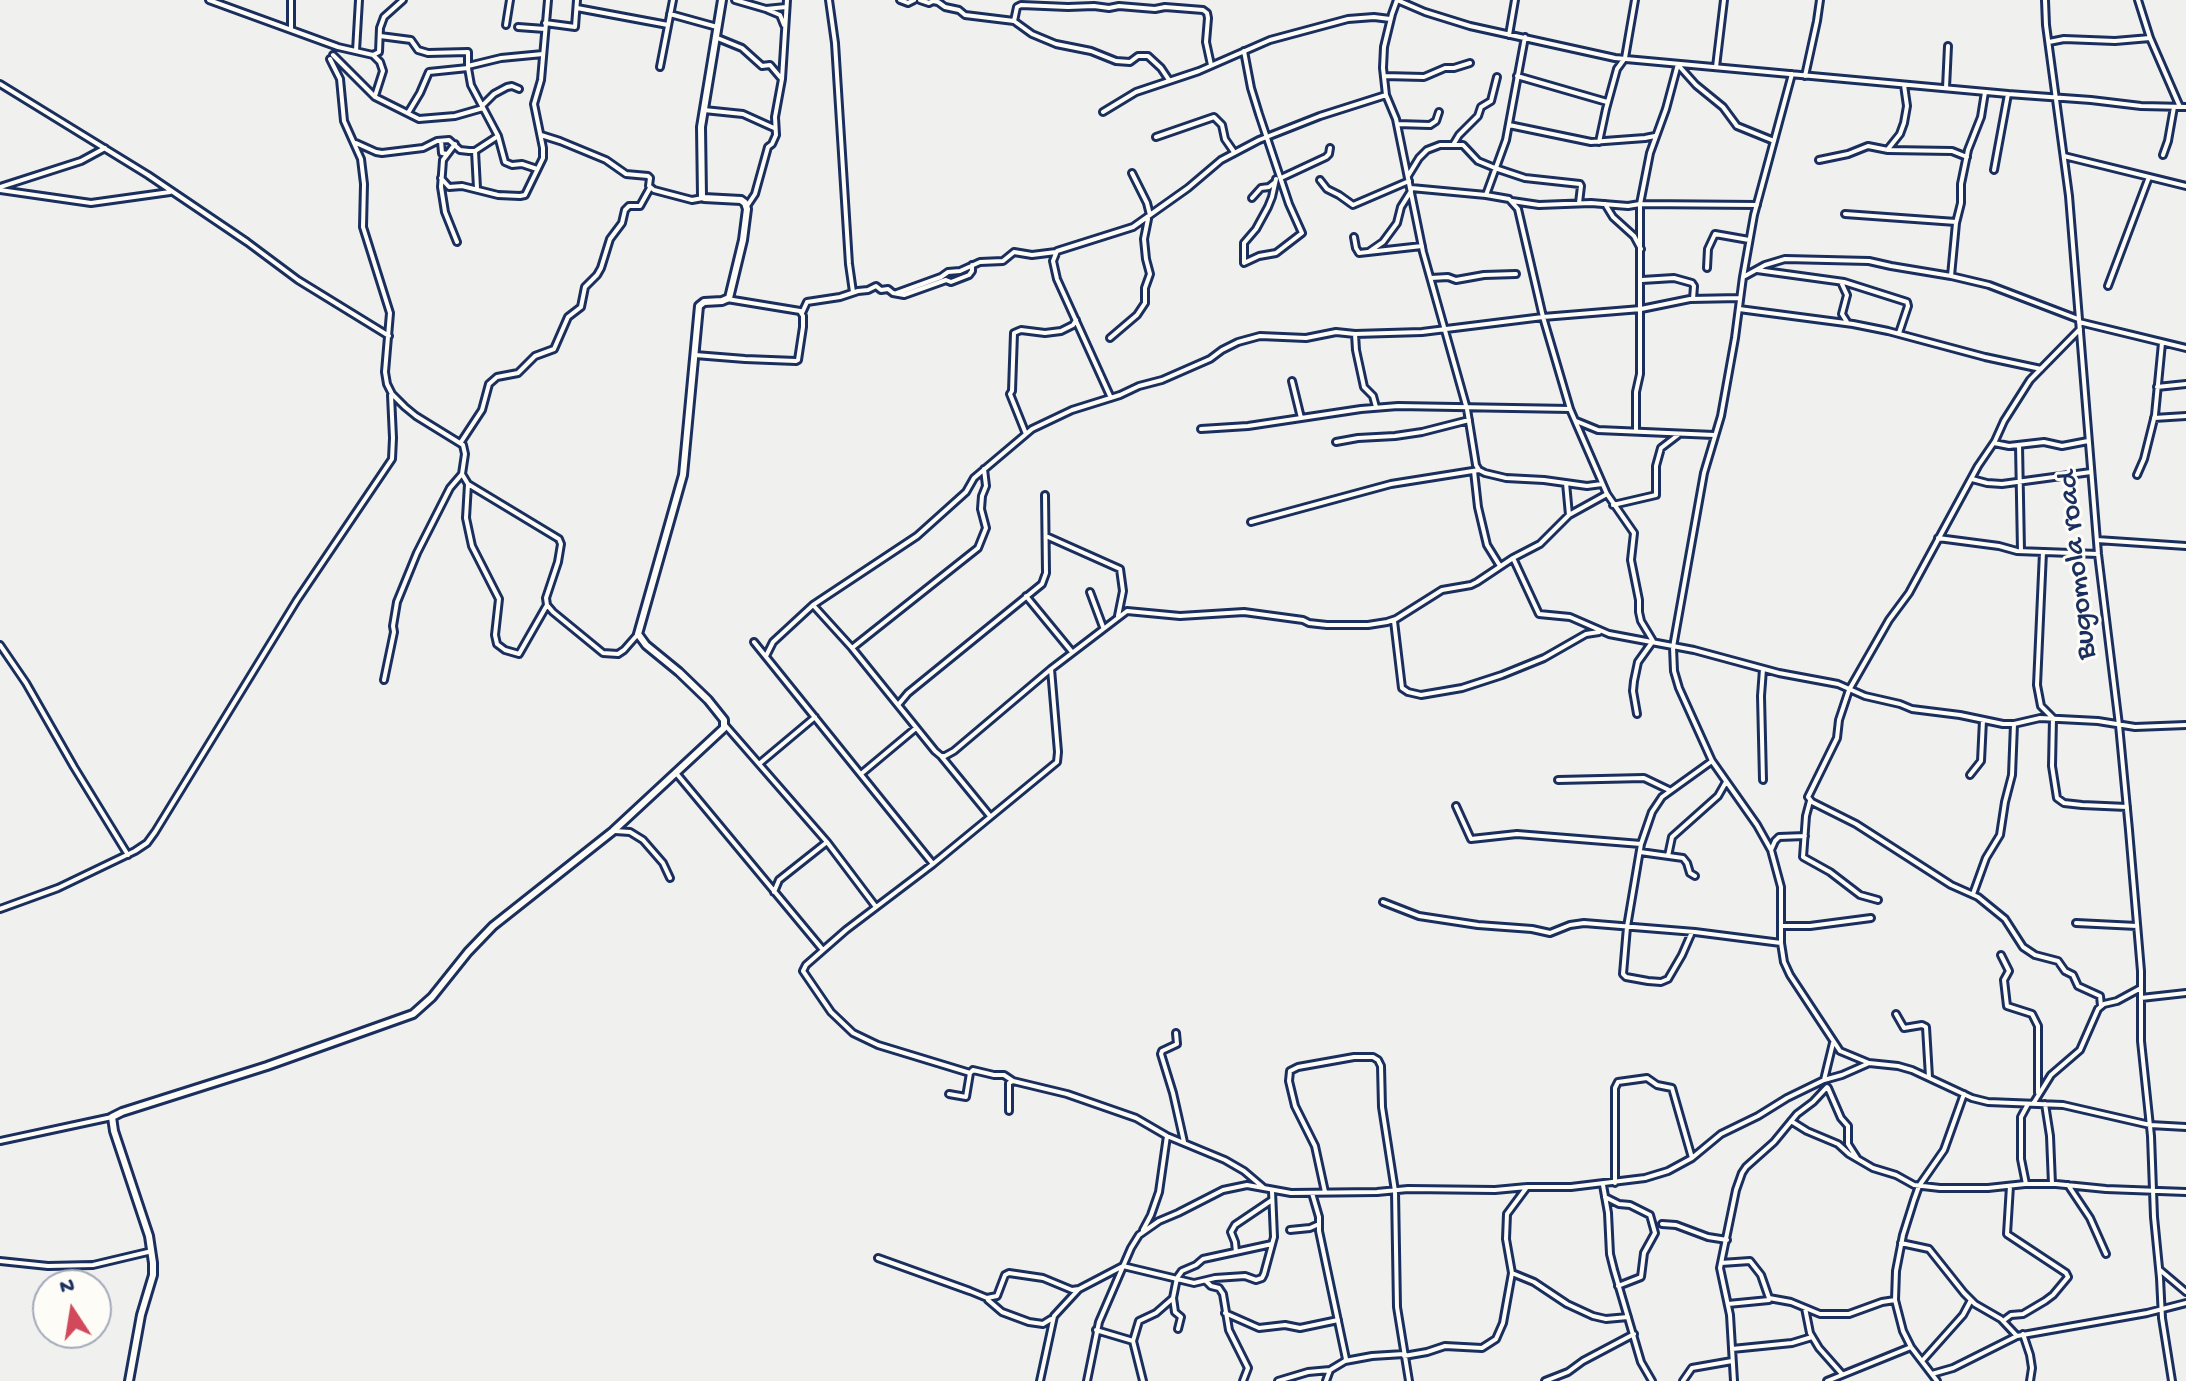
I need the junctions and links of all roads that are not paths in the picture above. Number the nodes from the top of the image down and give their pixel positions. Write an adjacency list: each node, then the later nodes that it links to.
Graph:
1 (209, 0): 35 (street)
2 (291, 0): 35 (street)
3 (359, 0): 43 (street)
4 (403, 0): 37 (street)
5 (510, 0): 29 (street)
6 (548, 0): 31 (street)
7 (577, 0): 24 (street)
8 (673, 0): 26 (street)
9 (722, 0): 33 (street)
10 (735, 0): 25 (street)
11 (787, 0): 23 (street)
12 (829, 0): 145 (street)
13 (900, 0): 14 (street)
14 (917, 0): 28 (street)
15 (1387, 0): 22 (street)
16 (1515, 0): 36 (street)
17 (1635, 0): 47 (street)
18 (1724, 0): 53 (street)
19 (1820, 0): 57 (street)
20 (2045, 0): 41 (street, Bugomola road)
21 (2138, 0): 40 (street)
22 (1397, 1): 27 (street); 36 (street)
23 (786, 7): 25 (street); 34 (street)
24 (577, 8): 30 (street); 31 (street)
25 (766, 9): 34 (street)
26 (670, 14): 30 (street); 33 (street)
27 (1390, 19): 44 (street); 55 (street)
28 (1014, 21): 50 (street); 60 (street)
29 (506, 25)
30 (668, 25): 52 (street)
31 (545, 26): 32 (street); 45 (street)
32 (518, 27)
33 (717, 27): 38 (street)
34 (785, 27): 59 (street)
35 (291, 30): 43 (street)
36 (1509, 35): 39 (street)
37 (380, 36): 46 (street); 51 (street)
38 (715, 37): 59 (street); 73 (street)
39 (1525, 37): 47 (street); 56 (street)
40 (2150, 38): 41 (street); 72 (street)
41 (2049, 42): 69 (street, Bugomola road)
42 (1948, 46): 63 (street)
43 (356, 51): 46 (street)
44 (1244, 51): 50 (street); 82 (street)
45 (543, 54): 51 (street); 80 (street)
46 (373, 55): 68 (street)
47 (1625, 58): 49 (street); 70 (street)
48 (1470, 63): 55 (street)
49 (1678, 64): 53 (street); 83 (street); 88 (street)
50 (1211, 65): 60 (street)
51 (468, 67): 71 (street); 76 (street)
52 (660, 67)
53 (1716, 67): 54 (street)
54 (1792, 74): 57 (street); 88 (street)
55 (1384, 76): 67 (street)
56 (1517, 76): 70 (street); 78 (street)
57 (1805, 76): 62 (street)
58 (1497, 77): 90 (street)
59 (782, 79): 79 (street)
60 (1169, 81): 74 (street)
61 (0, 84): 91 (street)
62 (1904, 85): 63 (street); 93 (street)
63 (1946, 88): 65 (street)
64 (519, 89): 71 (street)
65 (1985, 92): 66 (street); 99 (street)
66 (2008, 94): 69 (street); 103 (street)
67 (1386, 95): 77 (street); 82 (street)
68 (375, 97): 76 (street); 86 (street)
69 (2057, 97): 72 (street); 98 (street, Bugomola road)
70 (1608, 102): 87 (street)
71 (482, 107): 76 (street); 81 (street)
72 (2180, 107): 97 (street)
73 (704, 110): 79 (street); 117 (street)
74 (1103, 112)
75 (1439, 112): 77 (street)
76 (407, 113)
77 (1397, 124): 108 (street)
78 (1509, 125): 87 (street); 101 (street)
79 (775, 128): 124 (street)
80 (541, 135): 102 (street); 112 (street)
81 (498, 136): 94 (street); 102 (street)
82 (1267, 136): 95 (street); 105 (street)
83 (1655, 136): 87 (street); 122 (street)
84 (1156, 137): 95 (street)
85 (441, 141): 86 (street); 89 (street); 96 (street)
86 (354, 142): 160 (street)
87 (1599, 142)
88 (1774, 142): 123 (street)
89 (455, 144): 94 (street); 96 (street)
90 (1453, 145): 101 (street); 108 (street)
91 (105, 148): 111 (street); 115 (street)
92 (1330, 148): 105 (street)
93 (1888, 150): 99 (street); 100 (street)
94 (475, 151): 113 (street)
95 (1234, 152): 126 (street)
96 (447, 154): 107 (street)
97 (2163, 155)
98 (2063, 156): 106 (street); 156 (street, Bugomola road)
99 (1967, 157): 127 (street)
100 (1819, 160)
101 (1495, 168): 116 (street); 120 (street)
102 (537, 169): 113 (street)
103 (1994, 170)
104 (1132, 173): 126 (street)
105 (1279, 177): 105 (street); 118 (street)
106 (2149, 177): 110 (street); 144 (street)
107 (441, 178): 113 (street); 130 (street)
108 (1409, 178): 109 (street); 114 (street)
109 (1320, 180)
110 (2186, 186)
111 (0, 188): 115 (street)
112 (650, 188): 117 (street); 185 (street)
113 (477, 189)
114 (1411, 189): 116 (street); 131 (street); 134 (street)
115 (172, 192): 160 (street)
116 (1486, 195): 119 (street)
117 (703, 198): 124 (street)
118 (1252, 198)
119 (1511, 200): 120 (street); 153 (street)
120 (1579, 203): 121 (street)
121 (1605, 204): 122 (street); 133 (street)
122 (1640, 204): 123 (street); 133 (street)
123 (1757, 205): 129 (street)
124 (747, 206): 148 (street)
125 (1845, 214): 127 (street)
126 (1149, 216): 132 (street); 161 (street)
127 (1956, 222): 139 (street)
128 (1354, 237): 134 (street)
129 (1749, 240): 136 (street); 140 (street)
130 (457, 242)
131 (1422, 246): 134 (street); 141 (street)
132 (1057, 251): 135 (street); 154 (street)
133 (1641, 251): 142 (street)
134 (1368, 253)
135 (972, 265): 146 (street); 146 (street)
136 (1707, 268)
137 (1754, 270): 139 (street); 140 (street); 143 (street)
138 (1516, 274): 141 (street)
139 (1951, 276): 156 (street)
140 (1743, 277): 147 (street)
141 (1431, 278): 157 (street)
142 (1642, 280): 149 (street); 150 (street)
143 (1840, 281): 155 (street); 158 (street)
144 (2108, 286)
145 (853, 292): 146 (street); 152 (street)
146 (895, 294)
147 (1740, 298): 149 (street); 151 (street)
148 (727, 299): 152 (street); 164 (street)
149 (1693, 299): 150 (street)
150 (1641, 309): 153 (street); 180 (street)
151 (1739, 309): 155 (street); 183 (street)
152 (802, 313): 164 (street)
153 (1543, 317): 157 (street); 173 (street)
154 (1076, 320): 170 (street); 181 (street)
155 (1849, 323): 158 (street)
156 (2079, 323): 162 (street); 165 (street); 184 (street, Bugomola road)
157 (1445, 328): 159 (street); 172 (street)
158 (1899, 333): 165 (street)
159 (1355, 334): 170 (street); 171 (street)
160 (389, 336): 169 (street)
161 (1110, 338)
162 (2162, 343): 163 (street); 168 (street)
163 (2186, 348)
164 (695, 355): 221 (street)
165 (2041, 369): 187 (street)
166 (1292, 381): 175 (street)
167 (2186, 384): 168 (street)
168 (2157, 387): 176 (street)
169 (390, 390): 185 (street); 263 (street)
170 (1111, 398): 181 (street)
171 (1376, 407): 172 (street); 175 (street)
172 (1467, 409): 173 (street); 177 (street)
173 (1570, 409): 178 (street)
174 (2186, 416): 176 (street)
175 (1301, 418): 179 (street)
176 (2154, 418): 193 (street)
177 (1469, 420): 186 (street); 190 (street)
178 (1574, 420): 180 (street); 198 (street)
179 (1201, 429)
180 (1636, 431): 182 (street)
181 (1026, 434): 189 (street)
182 (1680, 434): 183 (street); 201 (street)
183 (1714, 435): 225 (street)
184 (2088, 441): 188 (street); 191 (street, Bugomola road)
185 (461, 442): 192 (street)
186 (1336, 442)
187 (1994, 443): 188 (street); 194 (street)
188 (2019, 445): 195 (street)
189 (984, 469): 216 (street); 226 (street)
190 (1476, 470): 196 (street); 203 (street); 212 (street)
191 (2091, 472): 195 (street); 206 (street, Bugomola road)
192 (462, 474): 197 (street); 231 (street)
193 (2137, 475)
194 (1972, 479): 195 (street); 205 (street)
195 (2021, 481): 208 (street)
196 (1566, 483): 198 (street); 202 (street)
197 (468, 484): 215 (street); 215 (street)
198 (1603, 484): 199 (street)
199 (1607, 494): 201 (street); 202 (street)
200 (1045, 495): 204 (street)
201 (1613, 505): 222 (street)
202 (1569, 515): 211 (street)
203 (1251, 522)
204 (1046, 536): 214 (street); 217 (street)
205 (1938, 538): 208 (street); 232 (street)
206 (2097, 540): 207 (street); 210 (street, Bugomola road)
207 (2186, 546)
208 (2021, 551): 209 (street)
209 (2043, 552): 210 (street); 236 (street)
210 (2098, 554): 240 (street, Bugomola road)
211 (1513, 558): 212 (street); 220 (street)
212 (1500, 566): 218 (street)
213 (1090, 592): 219 (street)
214 (1026, 596): 227 (street); 233 (street)
215 (547, 605): 221 (street)
216 (813, 605): 226 (street); 228 (street)
217 (1118, 616): 218 (street); 219 (street)
218 (1393, 620): 220 (street)
219 (1103, 627): 227 (street)
220 (1602, 631): 222 (street)
221 (638, 634): 239 (street)
222 (1653, 641): 225 (street); 234 (street)
223 (754, 642): 228 (street)
224 (0, 645): 263 (street)
225 (1673, 647): 230 (street); 244 (street)
226 (852, 648): 233 (street)
227 (1072, 652): 229 (street)
228 (766, 656): 235 (street)
229 (1051, 669): 243 (street); 256 (street)
230 (1763, 669): 232 (street); 250 (street)
231 (384, 680)
232 (1849, 690): 237 (street); 253 (street)
233 (898, 705): 242 (street)
234 (1637, 714)
235 (815, 717): 245 (street); 247 (street)
236 (2053, 718): 238 (street); 240 (street); 255 (street)
237 (1983, 720): 238 (street); 248 (street)
238 (2014, 724): 269 (street)
239 (725, 725): 245 (street); 246 (street)
240 (2119, 725): 241 (street); 255 (street, Bugomola road)
241 (2186, 725)
242 (916, 728): 243 (street); 247 (street)
243 (941, 756): 256 (street)
244 (1712, 761): 251 (street); 252 (street)
245 (759, 764): 259 (street)
246 (676, 773): 257 (street); 268 (street)
247 (861, 774): 265 (street)
248 (1970, 775)
249 (1558, 780): 252 (street)
250 (1763, 780)
251 (1726, 782): 261 (street); 264 (street)
252 (1669, 790): 260 (street)
253 (1810, 801): 258 (street); 269 (street)
254 (1456, 806): 260 (street)
255 (2127, 807): 277 (street, Bugomola road)
256 (990, 816): 265 (street)
257 (613, 831): 267 (street); 302 (street)
258 (1806, 836): 261 (street); 270 (street)
259 (827, 842): 268 (street); 272 (street)
260 (1641, 844): 262 (street)
261 (1771, 850): 276 (street)
262 (1640, 852): 264 (street); 278 (street)
263 (128, 855): 273 (street)
264 (1668, 856): 266 (street)
265 (933, 864): 272 (street)
266 (1695, 876)
267 (670, 878)
268 (774, 892): 281 (street)
269 (1973, 895): 286 (street)
270 (1878, 900)
271 (1383, 902): 278 (street)
272 (876, 907): 281 (street)
273 (0, 909)
274 (1871, 918): 276 (street)
275 (2076, 923): 277 (street)
276 (1781, 926): 280 (street)
277 (2137, 926): 283 (street, Bugomola road)
278 (1627, 927): 279 (street); 279 (street)
279 (1692, 932): 280 (street)
280 (1781, 943): 289 (street)
281 (823, 950): 291 (street)
282 (2001, 955): 298 (street)
283 (2142, 987): 285 (street, Bugomola road); 286 (street)
284 (2186, 993): 285 (street)
285 (2141, 998): 304 (street, Bugomola road)
286 (2101, 1006): 298 (street)
287 (1896, 1014): 292 (street)
288 (1176, 1033): 308 (street)
289 (1833, 1043): 290 (street); 293 (street)
290 (1869, 1063): 292 (street); 293 (street)
291 (970, 1073): 294 (street); 296 (street)
292 (1929, 1077): 297 (street)
293 (1824, 1080): 295 (street); 309 (street)
294 (1013, 1081): 301 (street); 306 (street)
295 (1827, 1087): 303 (street); 310 (street)
296 (949, 1094)
297 (1964, 1094): 299 (street); 316 (street)
298 (2038, 1095): 299 (street)
299 (2030, 1104): 300 (street); 312 (street)
300 (2045, 1104): 304 (street); 313 (street)
301 (1009, 1111)
302 (112, 1117): 307 (street); 334 (street)
303 (1791, 1121): 310 (street); 331 (street)
304 (2150, 1125): 305 (street); 321 (street, Bugomola road)
305 (2186, 1127)
306 (1167, 1136): 308 (street); 330 (street)
307 (0, 1141)
308 (1184, 1142): 319 (street)
309 (1692, 1158): 311 (street); 311 (street)
310 (1859, 1160): 316 (street)
311 (1615, 1183): 314 (street)
312 (2026, 1184): 313 (street); 317 (street)
313 (2052, 1184): 315 (street)
314 (1603, 1185): 318 (street); 325 (street)
315 (2068, 1185): 321 (street); 336 (street)
316 (1919, 1186): 317 (street); 332 (street)
317 (2010, 1186): 361 (street)
318 (1527, 1187): 320 (street); 342 (street)
319 (1269, 1190): 324 (street); 326 (street); 330 (street)
320 (1395, 1191): 322 (street); 322 (street); 370 (street)
321 (2153, 1191): 323 (street); 341 (street, Bugomola road)
322 (1325, 1192): 324 (street)
323 (2186, 1192)
324 (1312, 1193): 327 (street)
325 (1605, 1197): 345 (street); 345 (street)
326 (1272, 1200): 333 (street); 335 (street)
327 (1319, 1224): 329 (street); 360 (street)
328 (1662, 1224): 331 (street)
329 (1290, 1230)
330 (1142, 1231): 340 (street)
331 (1727, 1240): 339 (street)
332 (1901, 1243): 351 (street); 352 (street)
333 (1272, 1244): 335 (street); 344 (street)
334 (152, 1251): 338 (street); 377 (street)
335 (1236, 1252): 343 (street)
336 (2106, 1254)
337 (878, 1258): 348 (street)
338 (0, 1261)
339 (1721, 1263): 350 (street); 354 (street)
340 (1123, 1266): 343 (street); 346 (street); 363 (street)
341 (2159, 1269): 347 (street); 356 (street, Bugomola road)
342 (1512, 1273): 358 (street); 370 (street)
343 (1177, 1278): 344 (street); 349 (street)
344 (1206, 1281): 357 (street)
345 (1618, 1286): 358 (street)
346 (1079, 1289): 348 (street); 359 (street)
347 (2186, 1292)
348 (987, 1298): 359 (street)
349 (1173, 1298): 362 (street); 367 (street)
350 (1771, 1300): 354 (street); 355 (street)
351 (1895, 1300): 355 (street); 368 (street)
352 (1971, 1300): 361 (street); 373 (street)
353 (2186, 1303): 356 (street)
354 (1728, 1304): 369 (street)
355 (1805, 1308): 366 (street)
356 (2162, 1308): 365 (street); 392 (street, Bugomola road)
357 (1225, 1313): 360 (street); 381 (street)
358 (1628, 1317): 364 (street)
359 (1053, 1318): 378 (street)
360 (1338, 1320): 371 (street)
361 (2003, 1321): 365 (street)
362 (1178, 1329)
363 (1096, 1330): 367 (street); 379 (street)
364 (1634, 1334): 385 (street); 386 (street)
365 (2020, 1335): 376 (street); 391 (street)
366 (1812, 1337): 369 (street); 375 (street)
367 (1133, 1341): 380 (street)
368 (1911, 1347): 373 (street); 375 (street)
369 (1732, 1349): 372 (street)
370 (1404, 1355): 371 (street); 384 (street)
371 (1345, 1361): 374 (street)
372 (1732, 1361): 387 (street); 388 (street)
373 (1922, 1361): 376 (street)
374 (1330, 1370): 382 (street); 383 (street)
375 (1842, 1374): 389 (street)
376 (1932, 1375): 390 (street)
377 (129, 1381)
378 (1040, 1381)
379 (1087, 1381)
380 (1143, 1381)
381 (1243, 1381)
382 (1278, 1381)
383 (1326, 1381)
384 (1409, 1381)
385 (1545, 1381)
386 (1652, 1381)
387 (1683, 1381)
388 (1734, 1381)
389 (1827, 1381)
390 (1937, 1381)
391 (2030, 1381)
392 (2172, 1381)

